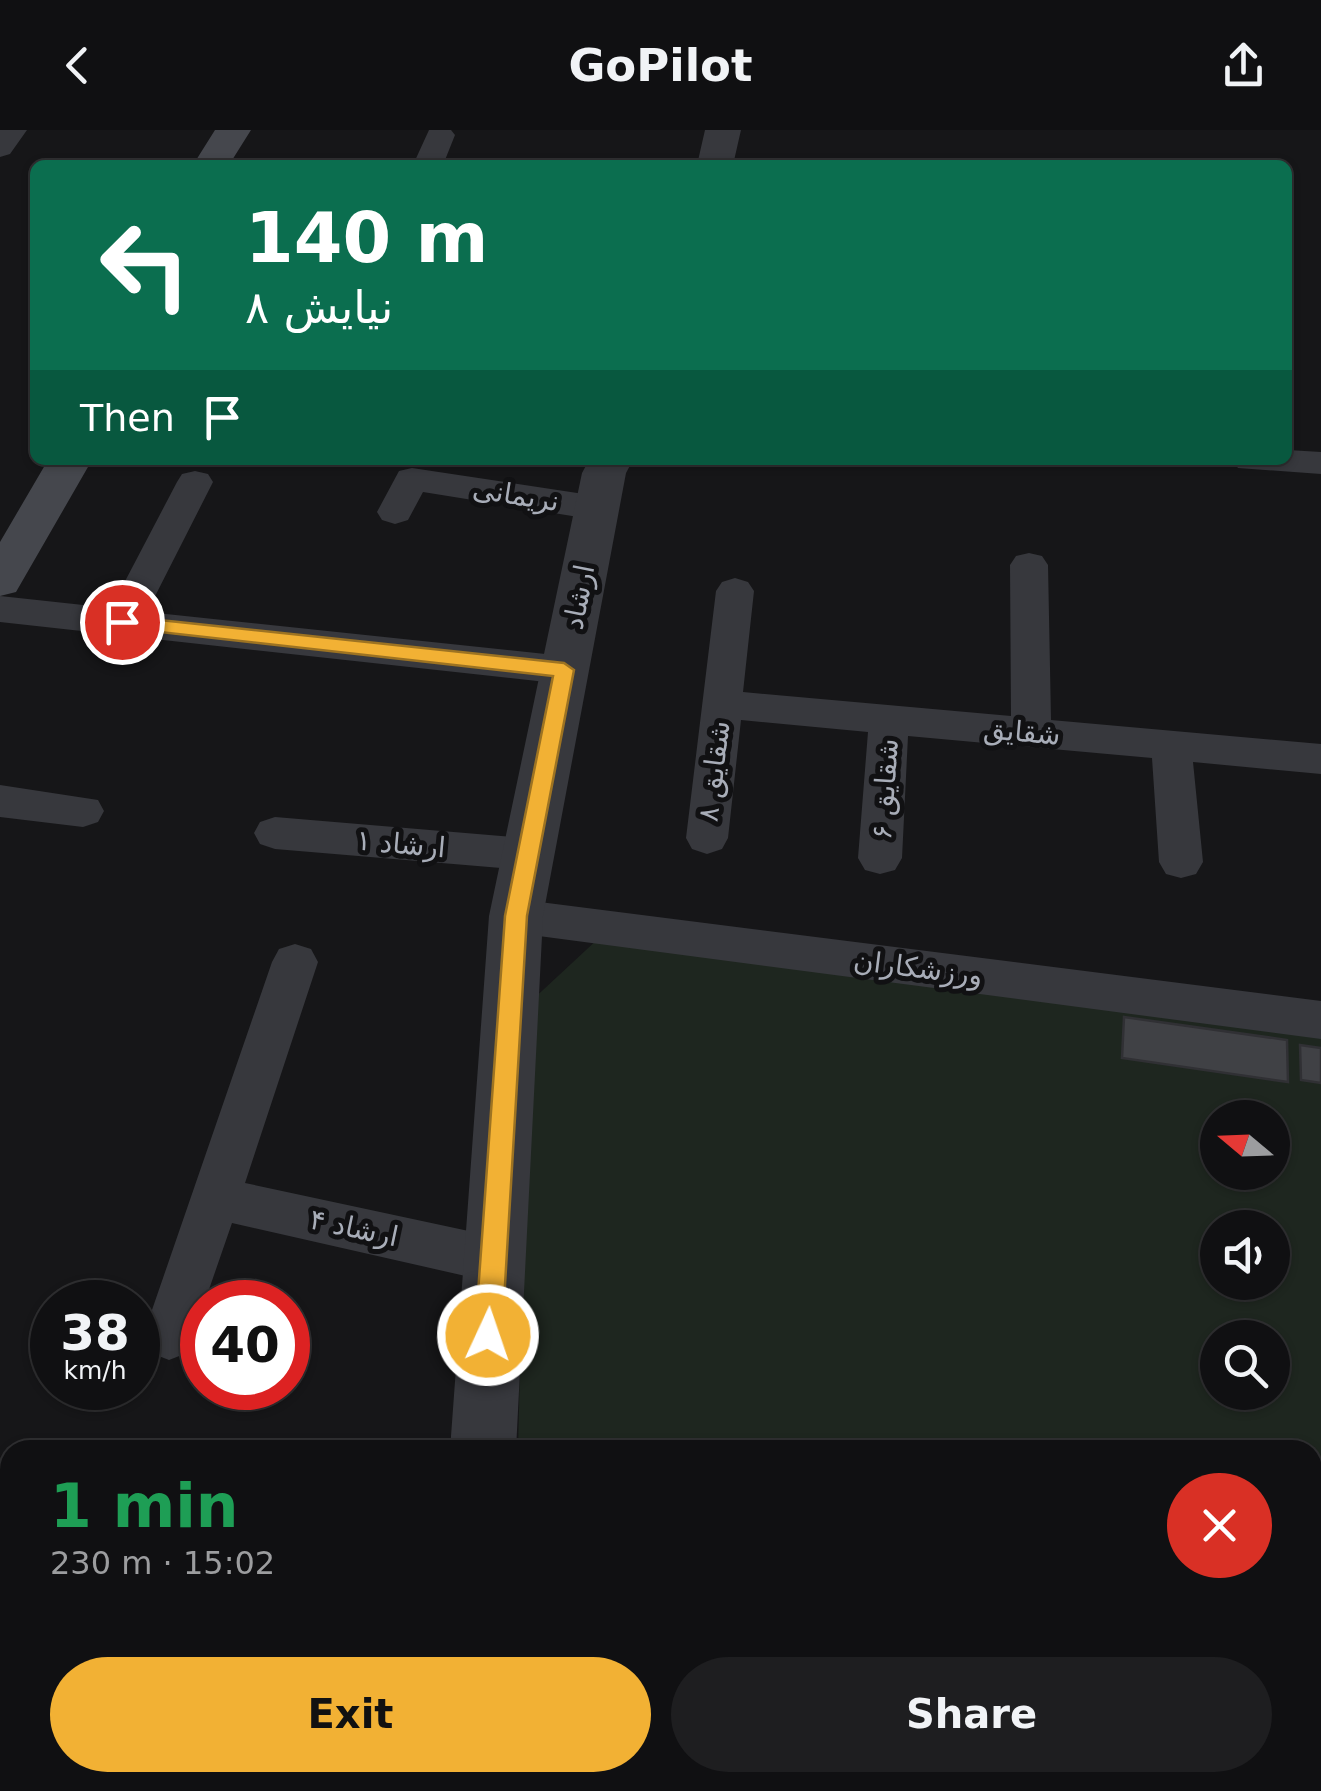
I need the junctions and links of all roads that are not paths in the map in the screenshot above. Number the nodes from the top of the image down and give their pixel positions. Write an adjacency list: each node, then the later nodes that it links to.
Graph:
1 (14, 130): 6 (street)
2 (232, 130): 7 (main road)
3 (264, 130): 8 (main road)
4 (723, 130): 10 (street)
5 (440, 135): 9 (street)
6 (0, 148)
7 (214, 160)
8 (246, 160)
9 (430, 160)
10 (716, 160)
11 (30, 462): 17 (main road)
12 (1292, 462): 13 (street)
13 (1321, 464)
14 (67, 465): 20 (main road)
15 (195, 482): 23 (street)
16 (604, 484): 18 (street, نریمانی); 24 (street, ارشاد)
17 (0, 511)
18 (395, 512)
19 (1030, 566): 27 (street)
20 (0, 581)
21 (735, 591): 25 (street, شقایق ۸)
22 (0, 610): 23 (street)
23 (122, 622): 24 (street)
24 (564, 670): 34 (street, ارشاد)
25 (722, 704): 26 (street, شقایق); 33 (street, شقایق ۸)
26 (889, 720): 27 (street, شقایق); 35 (street, شقایق ۶)
27 (1031, 733): 28 (street, شقایق)
28 (1171, 746): 29 (street, شقایق); 36 (street)
29 (1321, 759)
30 (0, 801): 31 (street)
31 (83, 811)
32 (276, 833): 34 (street, ارشاد ۱)
33 (706, 838)
34 (526, 854): 37 (street, ارشاد)
35 (880, 858)
36 (1181, 862)
37 (516, 916): 39 (street, ورزشکاران); 41 (street, ارشاد)
38 (295, 962): 40 (street)
39 (1321, 1020)
40 (216, 1198): 41 (street, ارشاد ۴); 42 (street)
41 (492, 1259): 43 (street, ارشاد)
42 (169, 1336)
43 (483, 1440)

